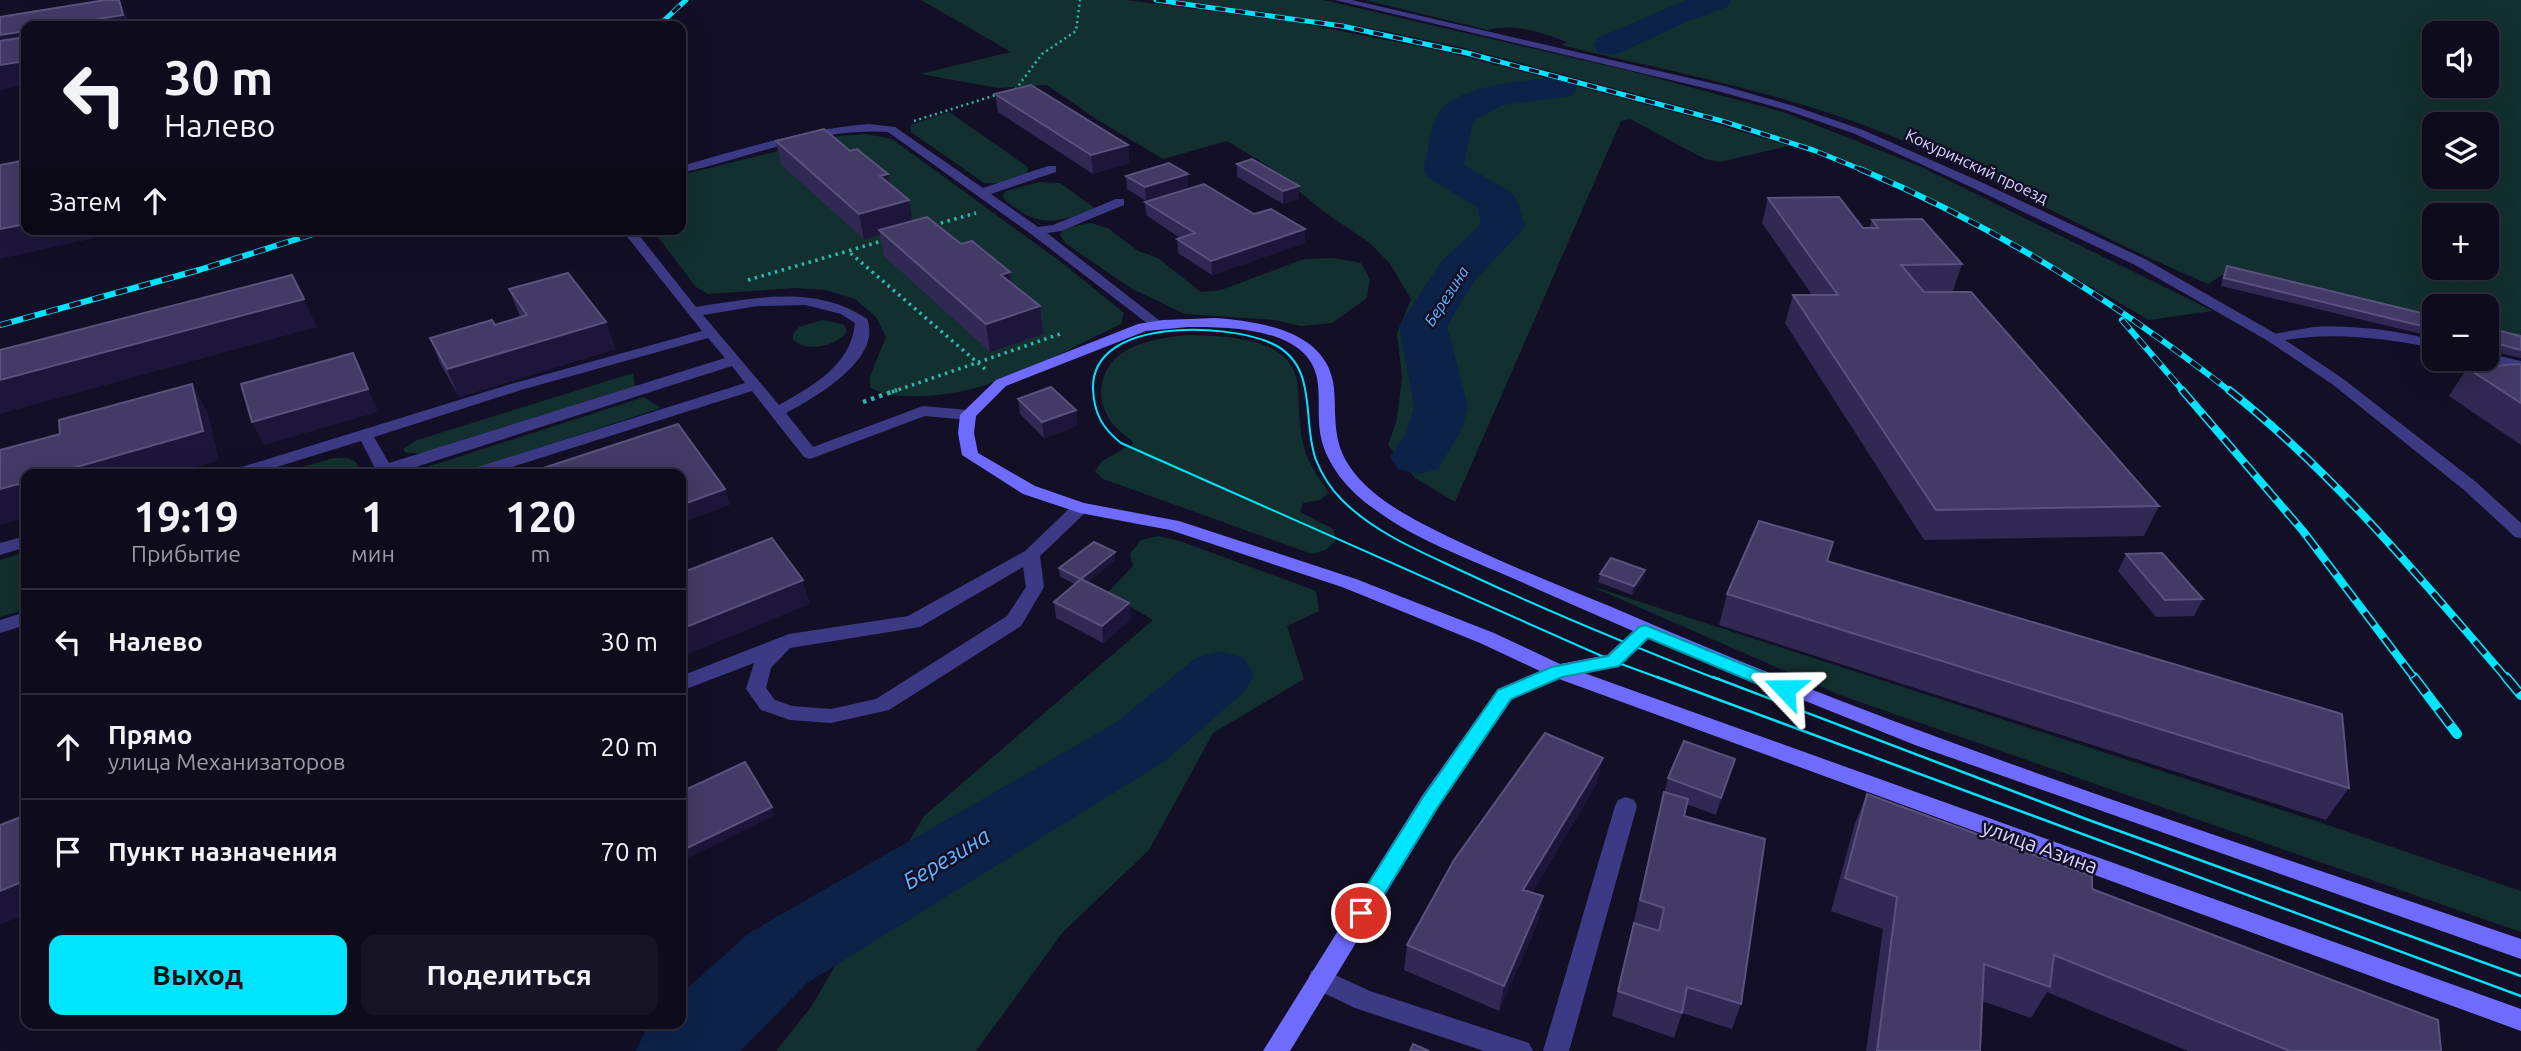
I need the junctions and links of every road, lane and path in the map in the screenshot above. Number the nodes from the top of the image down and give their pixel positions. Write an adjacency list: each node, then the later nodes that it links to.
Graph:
1 (1080, 0): 3 (path)
2 (1339, 0): 19 (street, Кокуринский проезд)
3 (891, 129): 4 (street); 6 (street)
4 (686, 169)
5 (1052, 169): 6 (street)
6 (981, 193): 8 (street)
7 (1120, 202): 10 (street)
8 (1000, 206): 9 (path); 10 (street)
9 (924, 228)
10 (1037, 231): 16 (street)
11 (632, 235): 15 (street)
12 (886, 240): 13 (path)
13 (848, 251): 14 (path); 23 (path)
14 (745, 281)
15 (694, 312): 18 (street); 28 (street)
16 (1157, 324): 25 (street); 42 (street)
17 (1063, 332): 23 (path)
18 (711, 333): 21 (street); 30 (street)
19 (2273, 338): 20 (street); 36 (street, Кокуринский проезд)
20 (2422, 342)
21 (735, 360): 26 (street); 33 (street)
22 (2499, 360): 24 (street)
23 (977, 362): 25 (path); 27 (path)
24 (2521, 365)
25 (1001, 383): 29 (street)
26 (754, 385): 28 (street); 34 (street)
27 (863, 402)
28 (778, 412): 29 (street)
29 (968, 415): 35 (street, улица Азина)
30 (365, 434): 31 (street); 32 (street)
31 (254, 469)
32 (383, 469)
33 (394, 469)
34 (490, 469)
35 (1080, 508): 39 (street); 44 (street, улица Азина)
36 (2521, 533)
37 (21, 543): 38 (street)
38 (0, 549)
39 (1031, 555): 43 (street); 43 (street)
40 (21, 620): 41 (street)
41 (0, 627)
42 (1645, 631): 44 (street); 47 (street)
43 (789, 640): 45 (street)
44 (1558, 671): 48 (street); 49 (street, улица Азина)
45 (686, 682)
46 (1626, 806): 52 (street)
47 (2521, 949)
48 (1320, 979): 50 (street); 51 (street)
49 (2521, 1020)
50 (1276, 1051)
51 (1520, 1051)
52 (1556, 1051)

